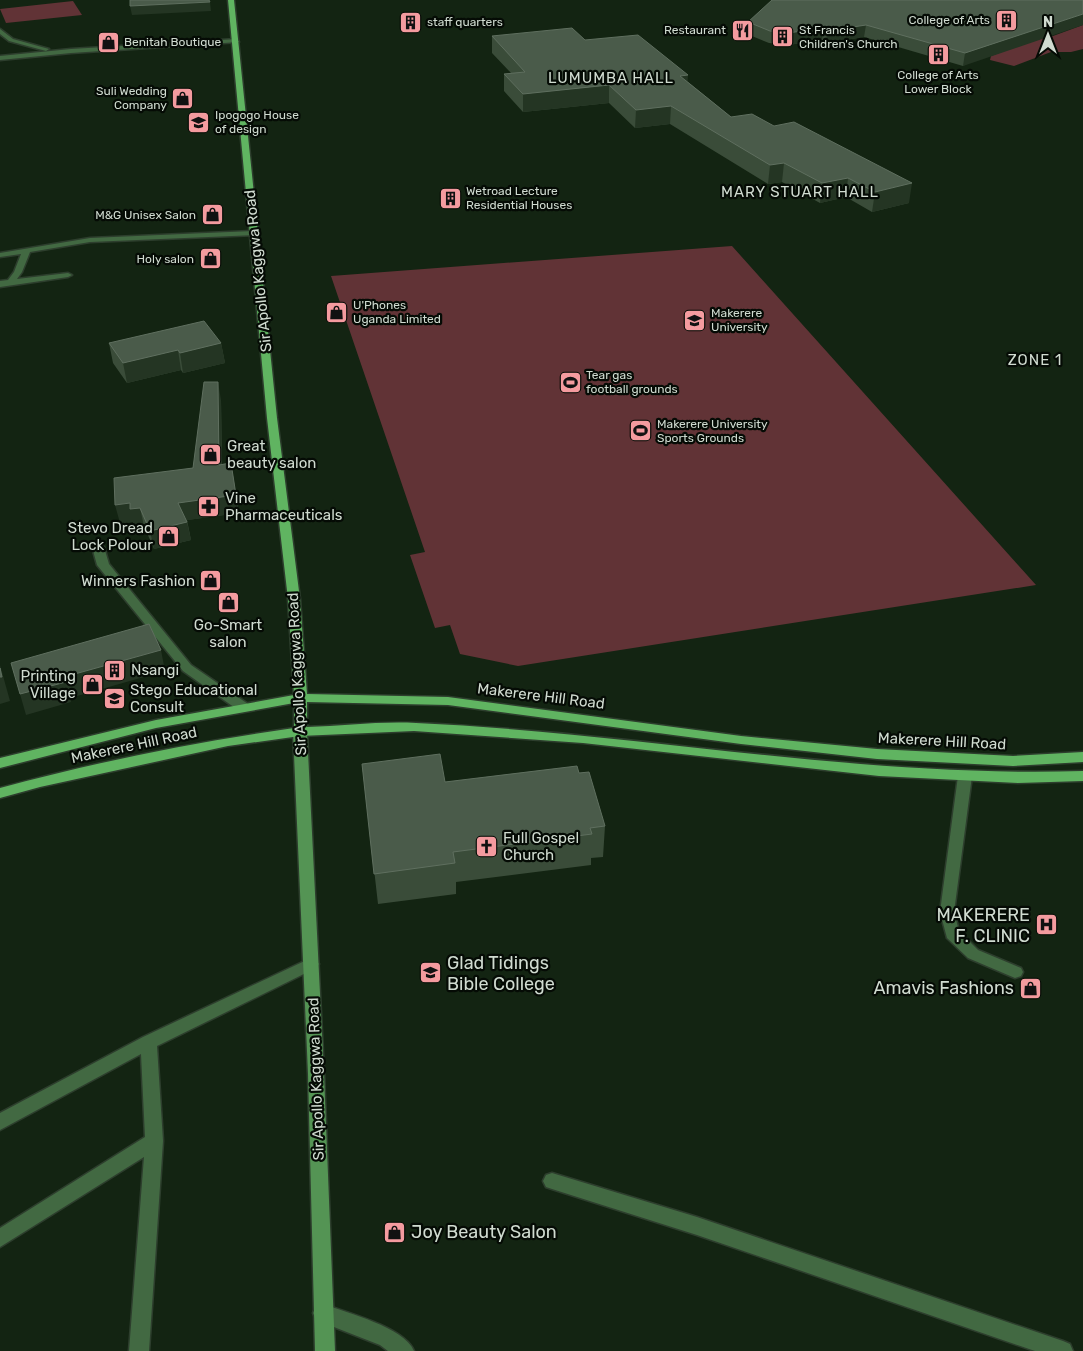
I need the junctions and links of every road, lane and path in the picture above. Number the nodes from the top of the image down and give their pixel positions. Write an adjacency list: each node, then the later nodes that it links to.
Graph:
1 (231, 0): 3 (main road, Sir Apollo Kaggwa Road)
2 (0, 32): 4 (street)
3 (236, 41): 4 (street); 6 (main road, Sir Apollo Kaggwa Road)
4 (71, 51): 5 (street)
5 (0, 58)
6 (253, 233): 7 (street); 13 (main road, Sir Apollo Kaggwa Road)
7 (26, 252): 8 (street); 10 (street)
8 (0, 255)
9 (68, 275): 10 (street)
10 (10, 283): 11 (street)
11 (0, 284)
12 (98, 546): 14 (street)
13 (301, 698): 14 (main road, Makerere Hill Road); 15 (main road, Sir Apollo Kaggwa Road); 16 (main road, Makerere Hill Road)
14 (243, 707): 17 (main road, Makerere Hill Road)
15 (300, 732): 18 (main road, Makerere Hill Road); 20 (main road, Makerere Hill Road); 21 (main road, Sir Apollo Kaggwa Road)
16 (1083, 757)
17 (0, 763)
18 (965, 776): 19 (main road, Makerere Hill Road); 22 (street)
19 (1083, 776)
20 (0, 793)
21 (311, 964): 23 (street); 28 (main road, Sir Apollo Kaggwa Road)
22 (1016, 972)
23 (149, 1042): 24 (street); 25 (street)
24 (0, 1122)
25 (154, 1141): 27 (street); 29 (street)
26 (552, 1181): 32 (street)
27 (0, 1238)
28 (323, 1313): 30 (main road, Sir Apollo Kaggwa Road); 31 (street)
29 (139, 1351)
30 (325, 1351)
31 (404, 1351)
32 (1063, 1351)

